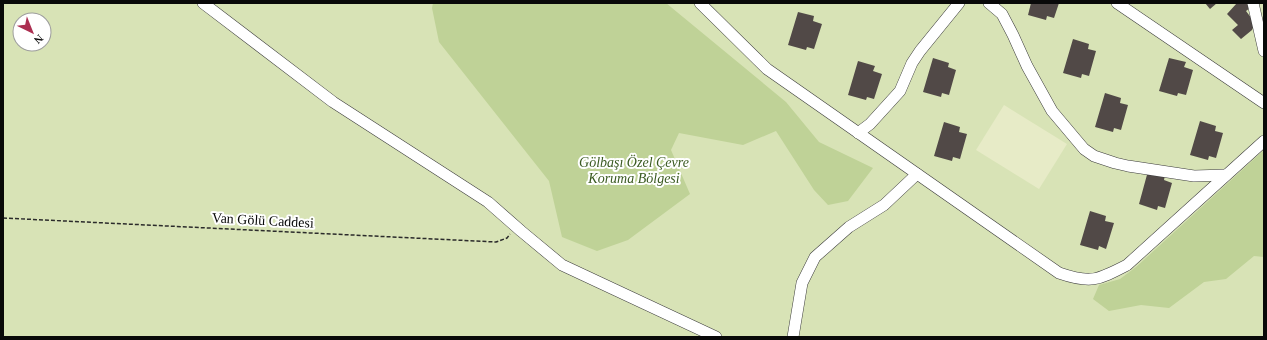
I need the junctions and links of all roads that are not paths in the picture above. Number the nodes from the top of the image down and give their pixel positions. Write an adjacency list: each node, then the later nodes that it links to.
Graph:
1 (203, 3): 13 (street)
2 (700, 3): 9 (street)
3 (959, 3): 9 (street)
4 (989, 3): 12 (street)
5 (1117, 3): 8 (street)
6 (1253, 3): 7 (street)
7 (1264, 52)
8 (1264, 103)
9 (858, 133): 11 (street)
10 (1264, 141): 12 (street)
11 (917, 174): 12 (street); 14 (street)
12 (1226, 175)
13 (716, 337)
14 (793, 337)

